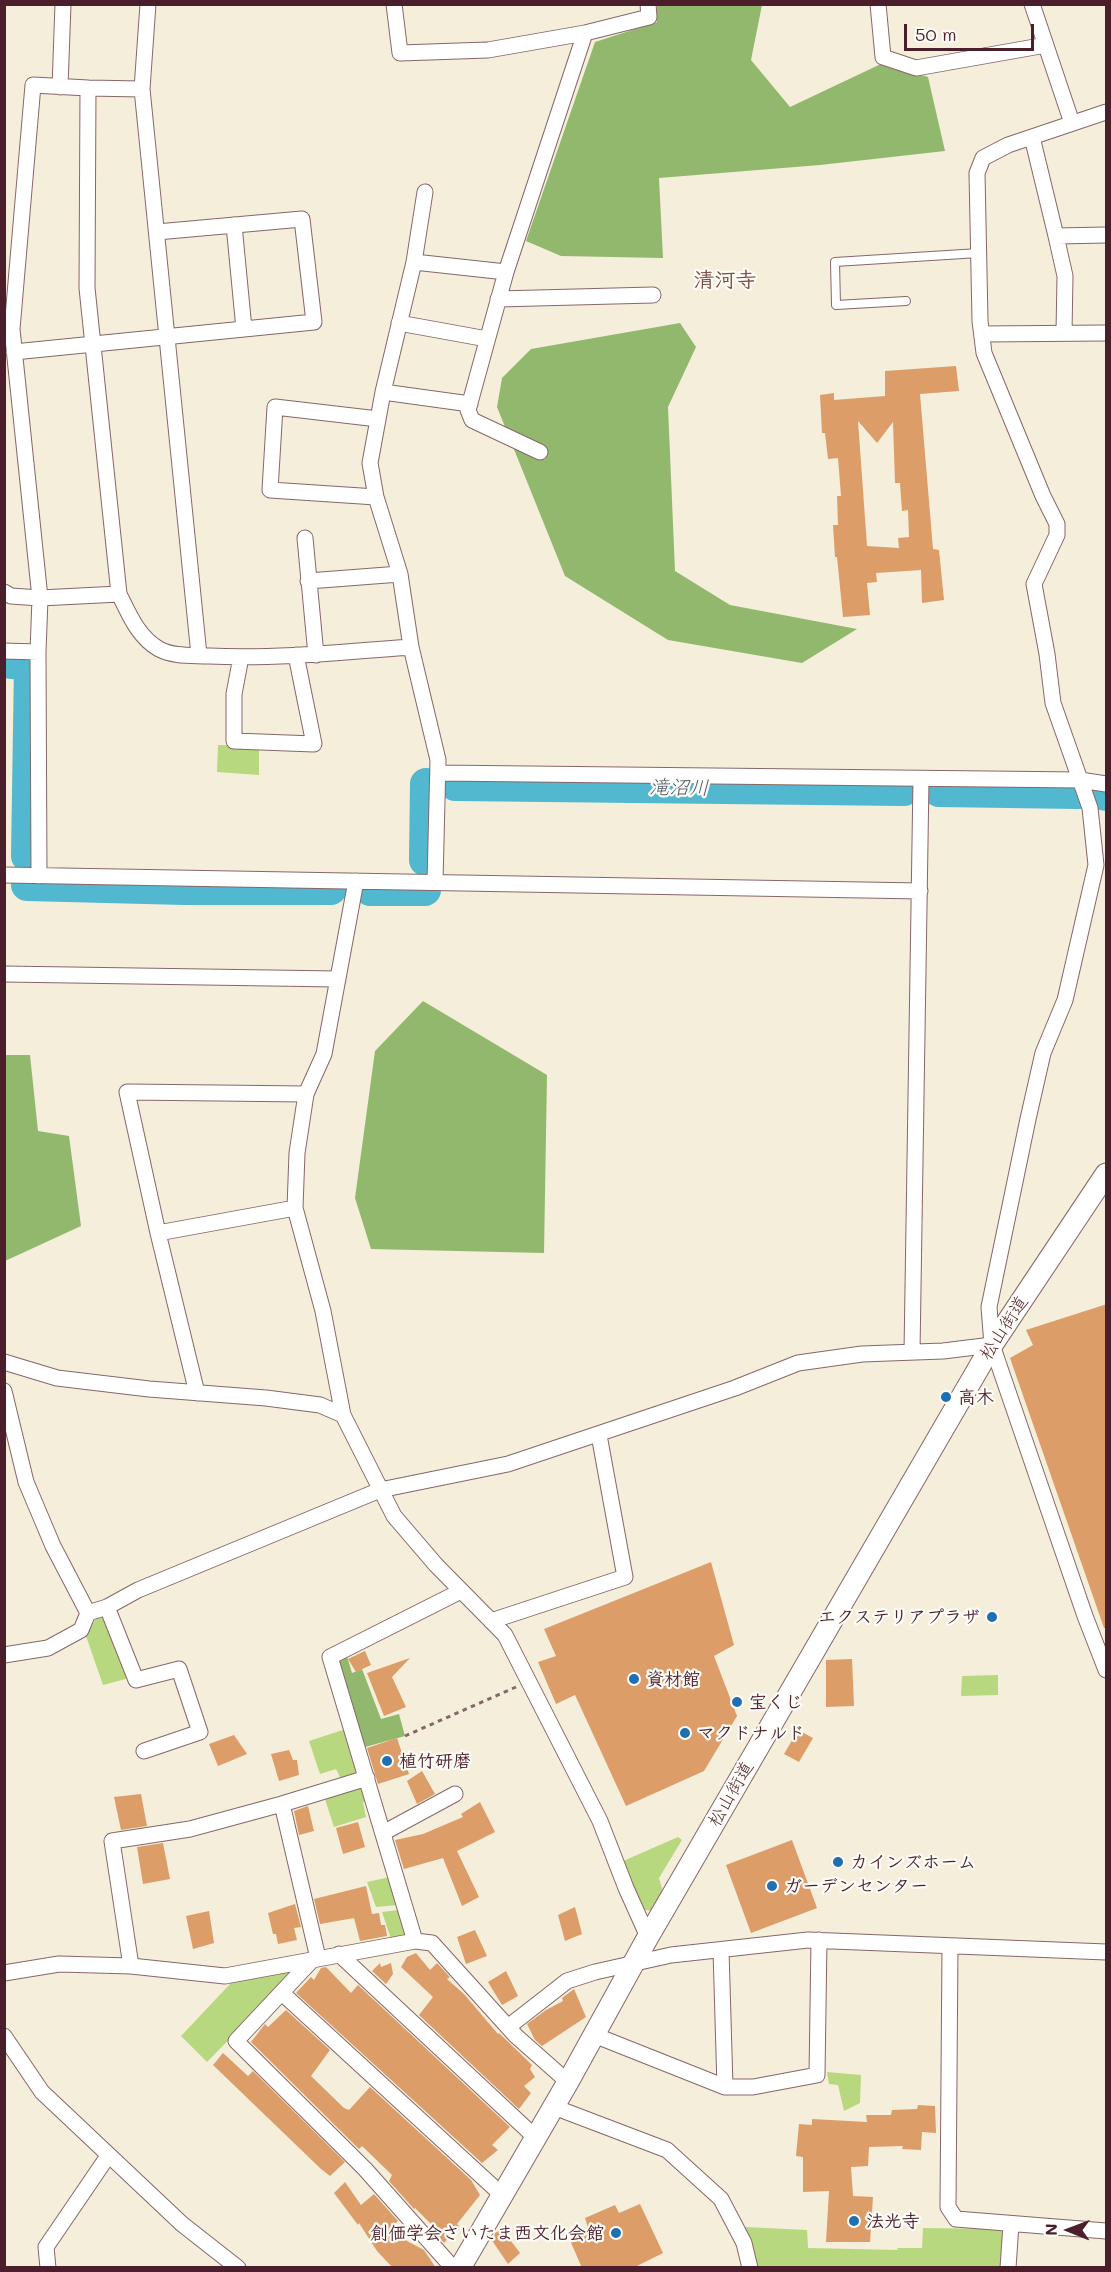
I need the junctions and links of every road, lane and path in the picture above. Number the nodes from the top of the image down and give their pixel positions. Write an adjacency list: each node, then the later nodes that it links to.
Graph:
1 (63, 4): 9 (street)
2 (148, 4): 11 (street)
3 (394, 4): 7 (street)
4 (648, 4): 7 (street)
5 (878, 4): 8 (street)
6 (1032, 4): 8 (street)
7 (585, 33): 22 (street)
8 (1046, 45): 13 (street)
9 (60, 87): 10 (street); 34 (street)
10 (88, 88): 11 (street); 33 (street)
11 (142, 89): 17 (street)
12 (1107, 112): 13 (street)
13 (1072, 123): 14 (street)
14 (1032, 136): 19 (street); 20 (street)
15 (425, 192): 21 (street)
16 (234, 225): 17 (street); 27 (street); 27 (street)
17 (157, 232): 31 (street)
18 (1107, 235): 19 (street)
19 (1056, 236): 28 (street)
20 (979, 253): 25 (lane); 30 (street)
21 (414, 262): 22 (street); 26 (street)
22 (506, 272): 24 (street)
23 (653, 295): 24 (street)
24 (498, 299): 32 (street)
25 (906, 301)
26 (399, 323): 32 (street); 35 (street)
27 (244, 329): 31 (street)
28 (1065, 333): 29 (street); 30 (street)
29 (1107, 333)
30 (982, 334): 55 (street)
31 (169, 337): 33 (street); 51 (street)
32 (487, 339): 36 (street)
33 (92, 346): 34 (street); 44 (street)
34 (14, 352): 45 (street)
35 (383, 392): 36 (street); 37 (street)
36 (470, 404): 38 (street)
37 (378, 419): 39 (street); 39 (street)
38 (540, 452)
39 (376, 497): 41 (street)
40 (305, 538): 42 (street)
41 (400, 574): 42 (street); 46 (street)
42 (308, 581): 50 (street)
43 (4, 592): 45 (street)
44 (119, 594): 45 (street); 51 (street)
45 (40, 598): 48 (street)
46 (411, 647): 50 (street); 53 (street)
47 (4, 651): 48 (street)
48 (38, 652): 58 (street)
49 (296, 655): 50 (street); 52 (street); 52 (street)
50 (316, 655)
51 (199, 656): 52 (street)
52 (241, 657)
53 (438, 773): 54 (street); 60 (street)
54 (921, 779): 55 (street); 61 (street)
55 (1080, 780): 56 (street); 68 (street)
56 (1107, 784)
57 (4, 875): 58 (street)
58 (39, 876): 59 (street)
59 (356, 881): 60 (street); 63 (street)
60 (435, 882): 61 (street)
61 (921, 891): 69 (street)
62 (4, 974): 63 (street)
63 (337, 979): 64 (street)
64 (306, 1094): 66 (street); 67 (street)
65 (1107, 1174): 68 (main road, 松山街道)
66 (296, 1208): 67 (street); 73 (street)
67 (158, 1233): 72 (street)
68 (992, 1345): 69 (street); 81 (street); 89 (main road, 松山街道)
69 (912, 1352): 74 (street)
70 (4, 1362): 72 (street)
71 (4, 1391): 78 (street)
72 (197, 1393): 73 (street)
73 (343, 1415): 75 (street)
74 (599, 1435): 75 (street); 79 (street)
75 (380, 1490): 76 (street); 77 (street)
76 (461, 1591): 79 (street); 85 (street)
77 (107, 1607): 78 (street); 84 (street)
78 (88, 1613): 80 (street)
79 (491, 1621): 82 (street)
80 (4, 1655)
81 (1107, 1670)
82 (529, 1682): 83 (path); 89 (street)
83 (405, 1736)
84 (144, 1751)
85 (366, 1778): 87 (street); 88 (street)
86 (455, 1794): 88 (street)
87 (282, 1804): 96 (street); 98 (street)
88 (383, 1833): 91 (street)
89 (648, 1937): 97 (main road, 松山街道)
90 (819, 1940): 92 (street); 93 (street); 105 (street)
91 (415, 1941): 95 (street); 101 (street)
92 (950, 1947): 94 (street); 110 (street)
93 (722, 1950): 97 (street); 105 (street)
94 (1107, 1952)
95 (339, 1954): 96 (street); 107 (street)
96 (316, 1958): 98 (street); 100 (street)
97 (634, 1963): 101 (street); 102 (main road, 松山街道)
98 (131, 1966): 99 (street)
99 (4, 1973)
100 (282, 1993): 109 (street); 114 (street)
101 (508, 2027): 104 (street)
102 (594, 2035): 104 (main road, 松山街道); 105 (street)
103 (4, 2036): 108 (street)
104 (568, 2082): 106 (main road, 松山街道)
105 (724, 2087)
106 (554, 2107): 107 (main road, 松山街道); 116 (street)
107 (536, 2138): 109 (main road, 松山街道)
108 (108, 2156): 112 (street); 113 (street)
109 (502, 2195): 115 (main road, 松山街道)
110 (1011, 2224): 111 (street); 117 (street)
111 (1107, 2231)
112 (48, 2268)
113 (238, 2268)
114 (453, 2268)
115 (460, 2268)
116 (750, 2268)
117 (1008, 2268)

